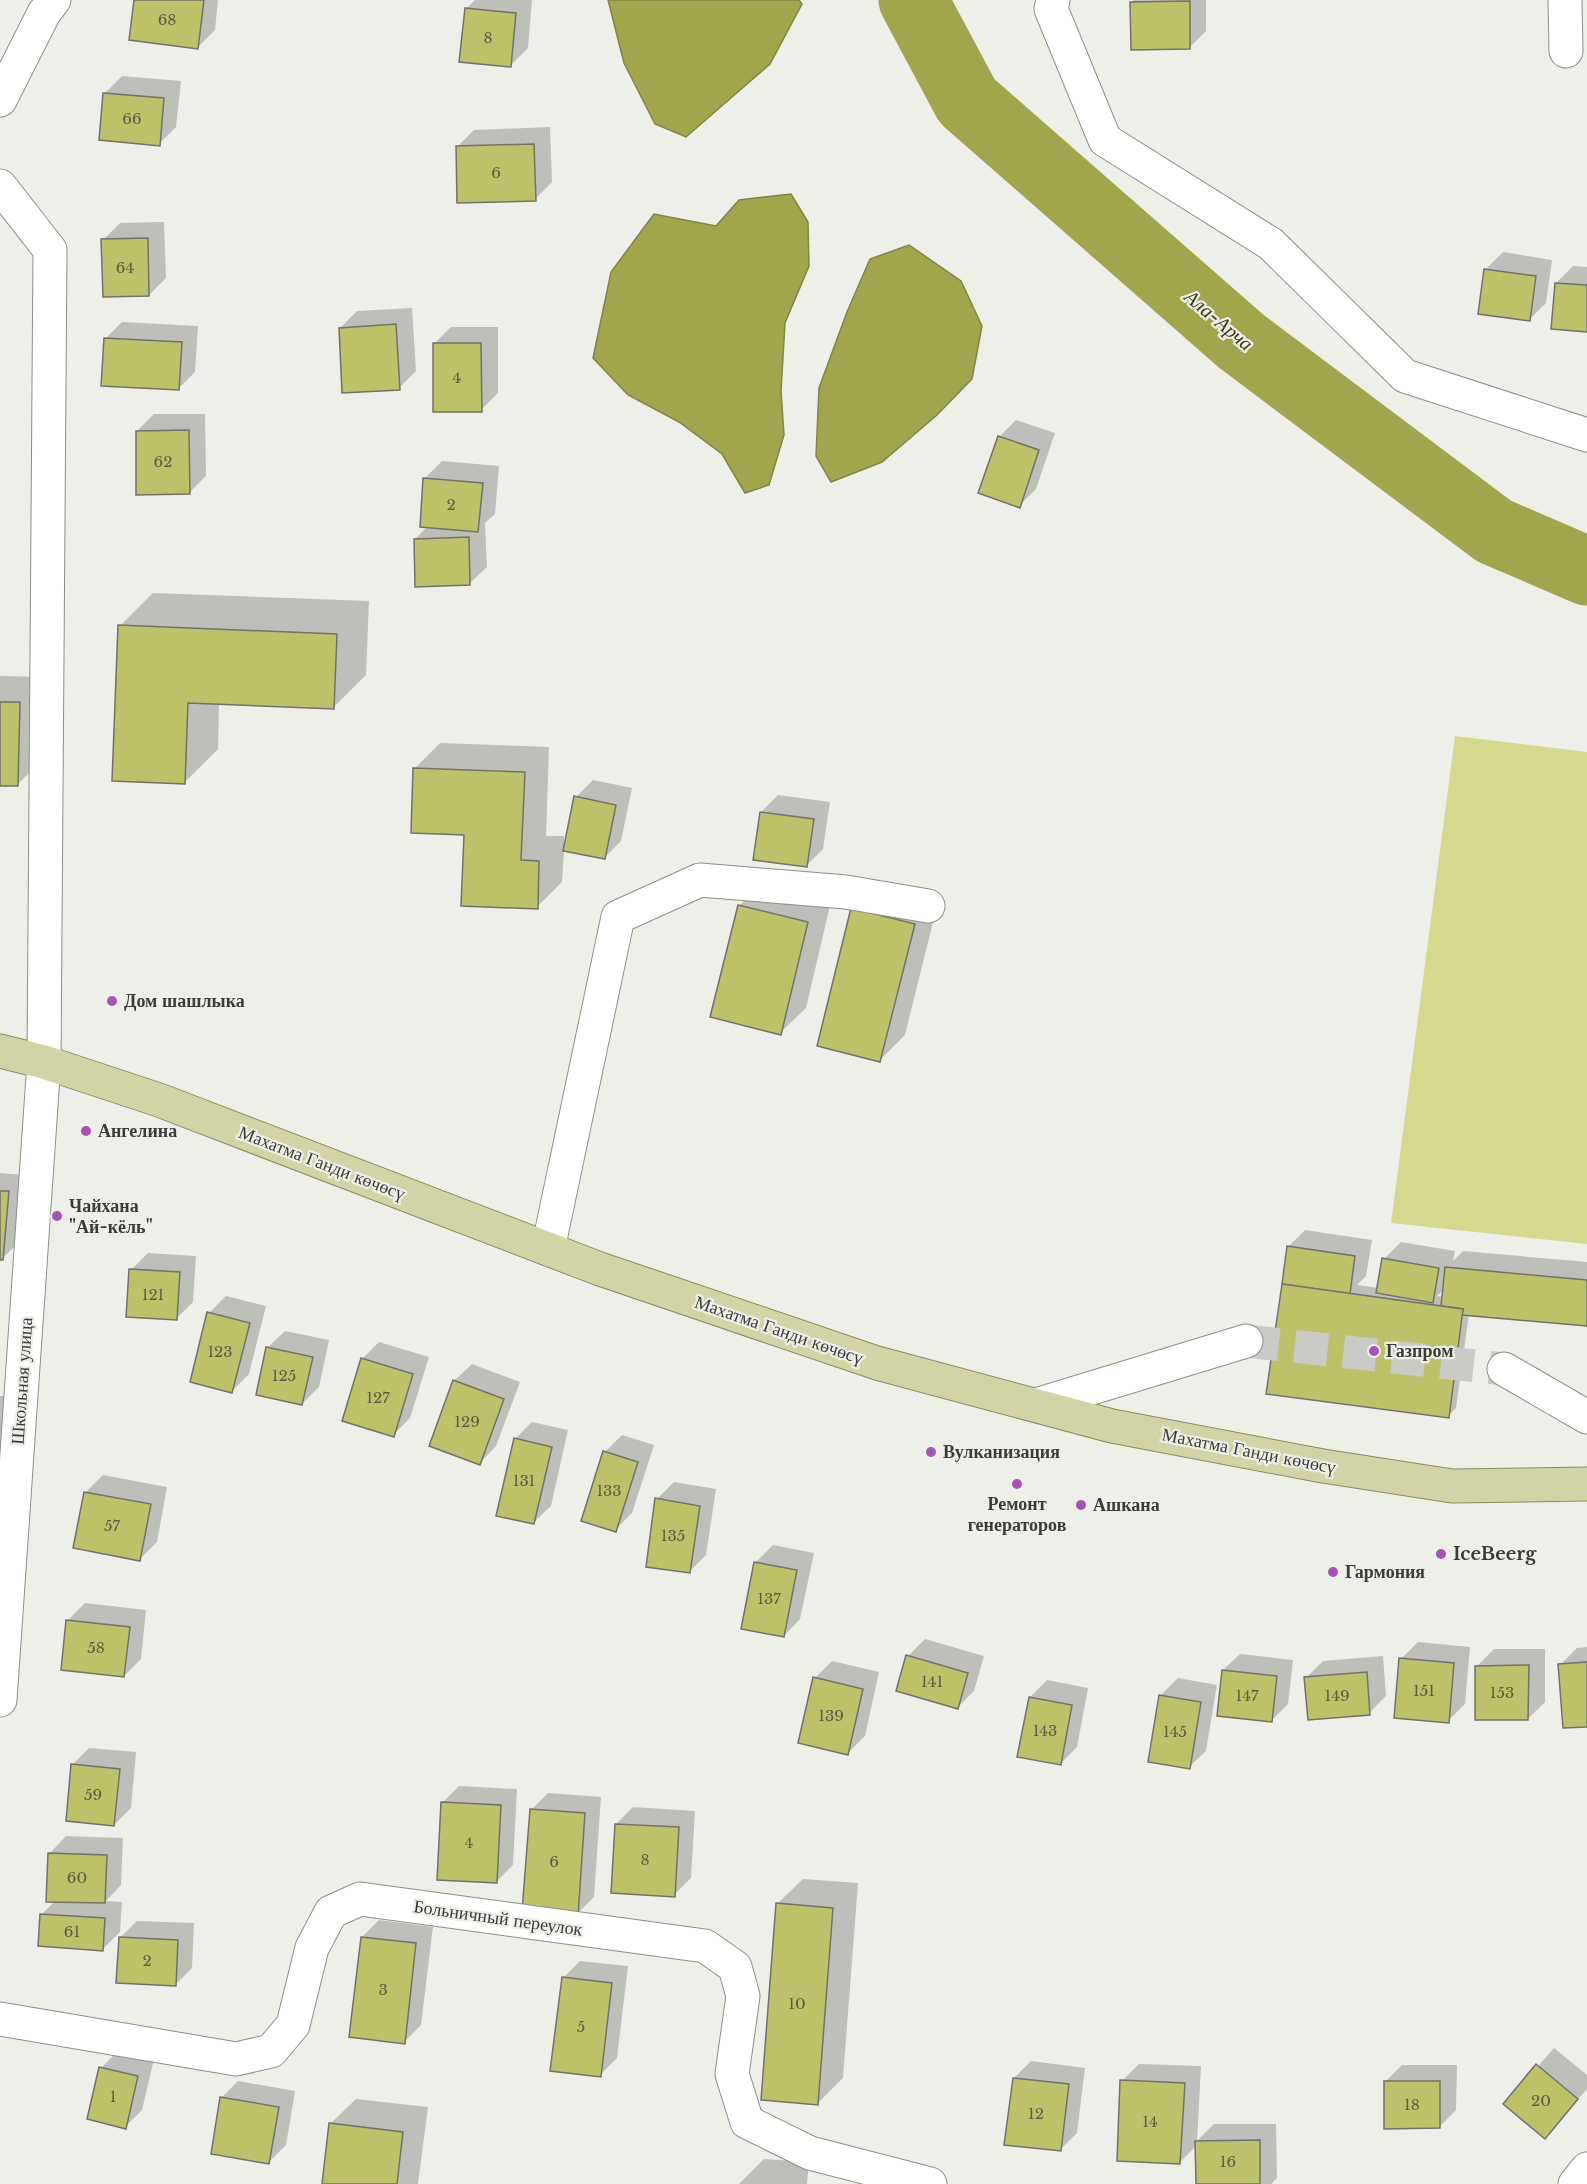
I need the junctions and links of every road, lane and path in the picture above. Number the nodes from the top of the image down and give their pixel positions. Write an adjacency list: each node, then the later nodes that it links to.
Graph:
1 (54, 0): 5 (street)
2 (1053, 0): 7 (street)
3 (1564, 0): 4 (street)
4 (1566, 51)
5 (0, 100)
6 (0, 186): 10 (street, Школьная улица)
7 (1587, 435)
8 (928, 906): 11 (street)
9 (0, 1051): 10 (main road, Махатма Ганди көчөсү)
10 (44, 1062): 11 (main road, Махатма Ганди көчөсү); 17 (street, Школьная улица)
11 (548, 1249): 14 (main road, Махатма Ганди көчөсү)
12 (1246, 1341): 14 (street)
13 (1504, 1369): 15 (street)
14 (1036, 1405): 16 (main road, Махатма Ганди көчөсү)
15 (1587, 1417)
16 (1587, 1484)
17 (0, 1700)
18 (0, 2019): 20 (street, Больничный переулок)
19 (1587, 2169): 21 (street)
20 (930, 2184)
21 (1575, 2184)

